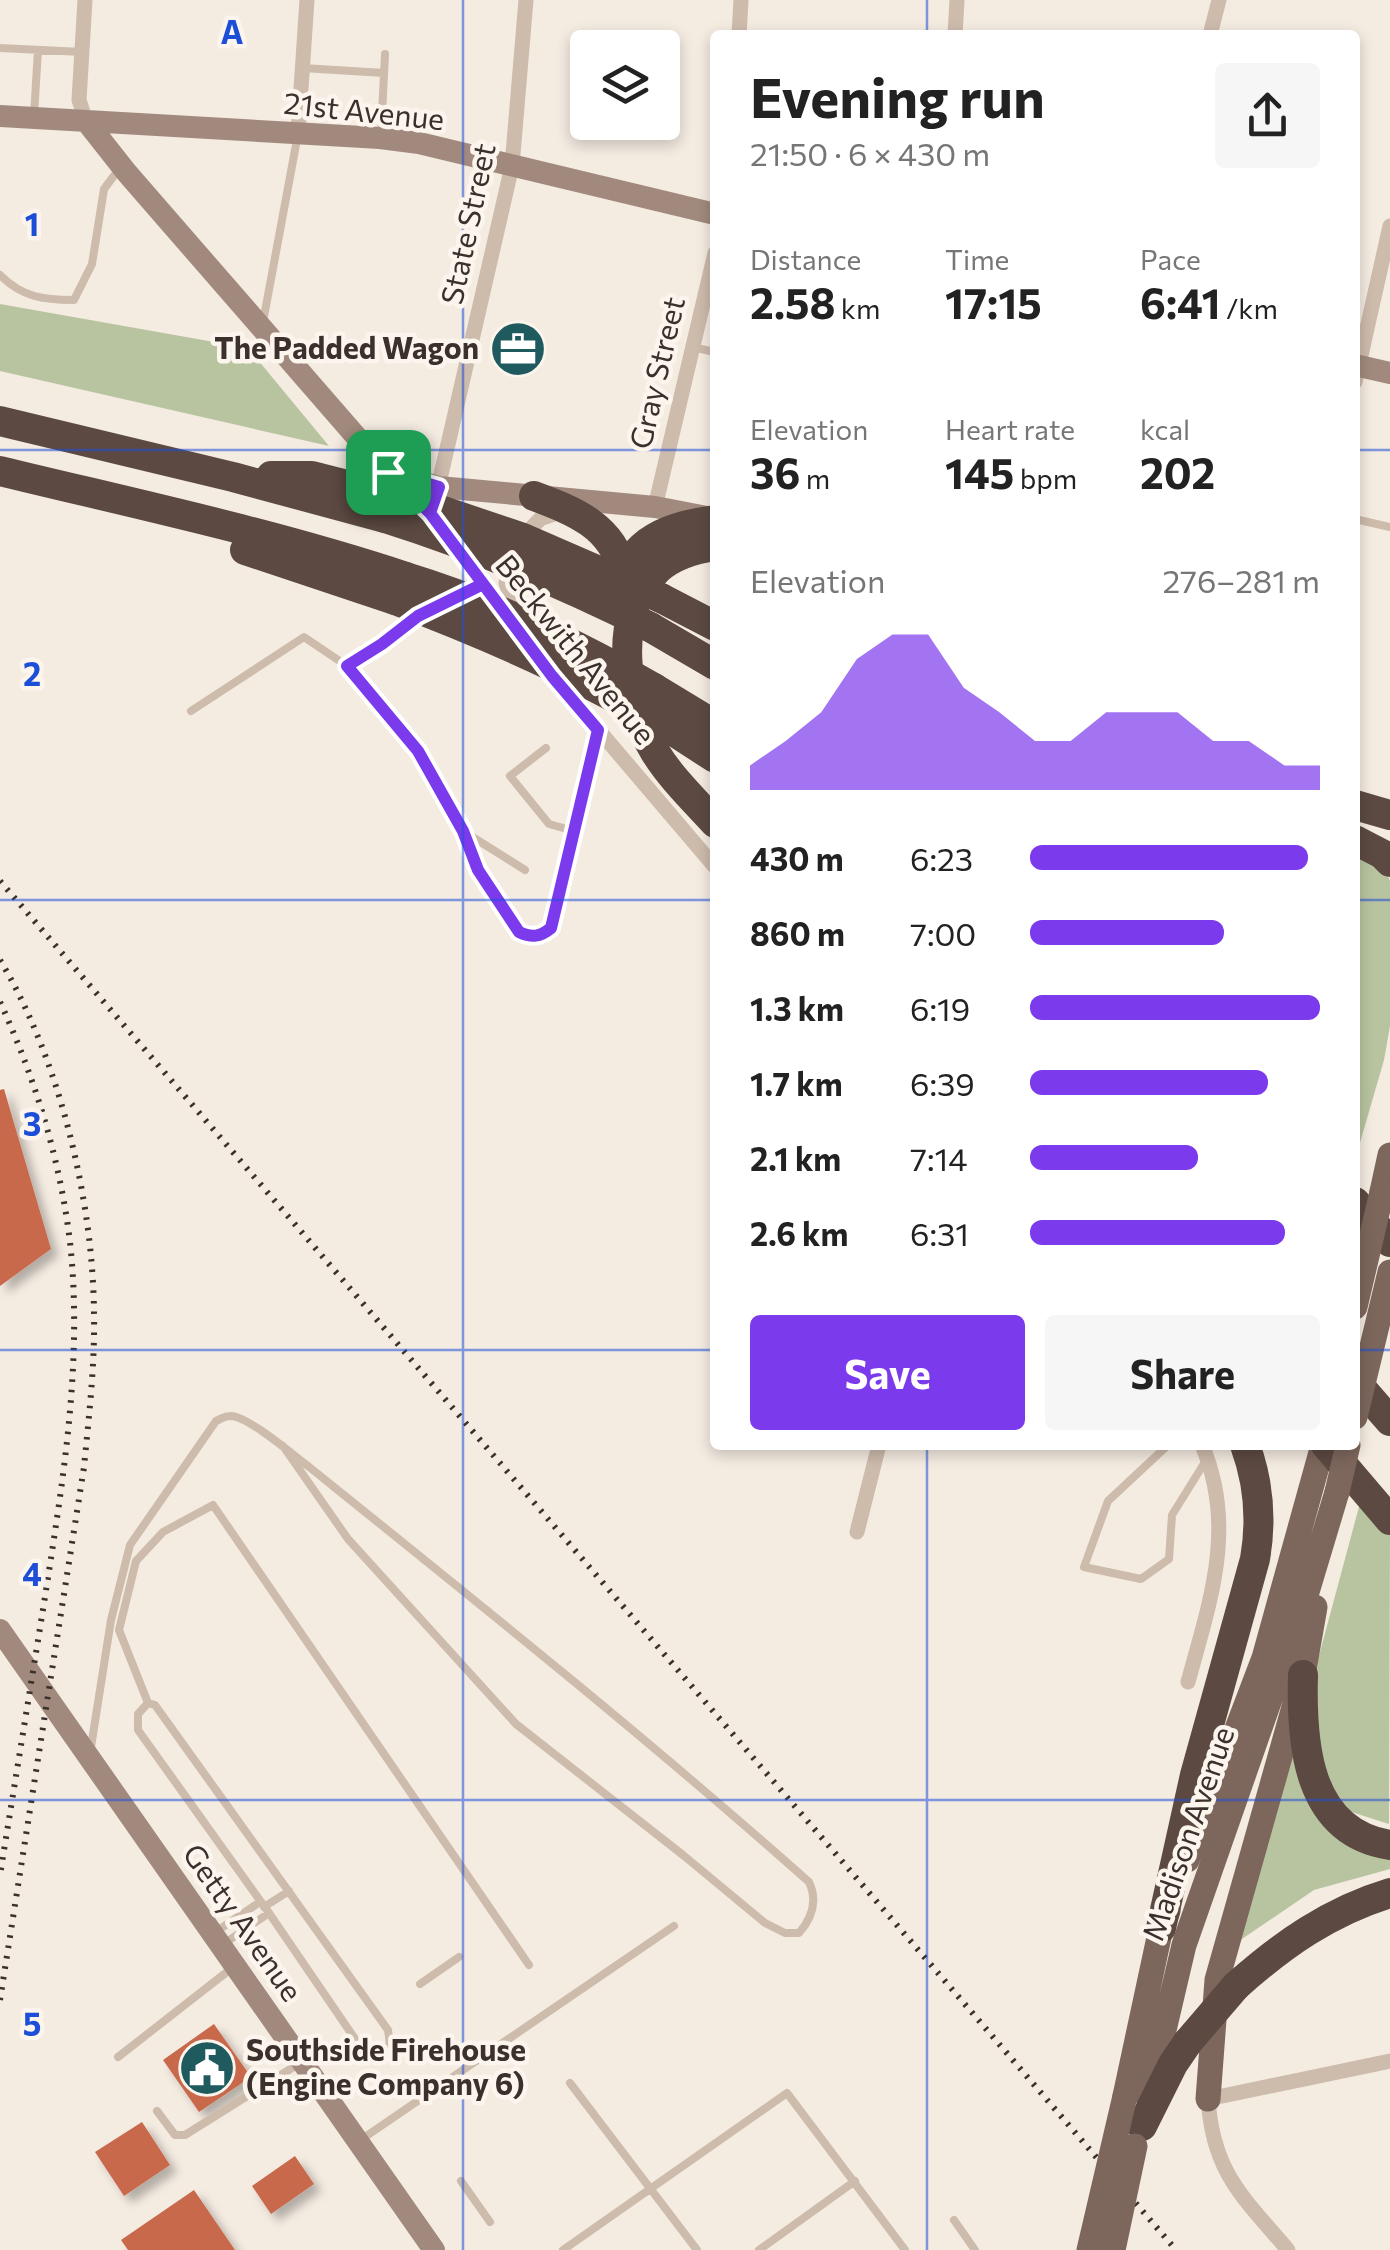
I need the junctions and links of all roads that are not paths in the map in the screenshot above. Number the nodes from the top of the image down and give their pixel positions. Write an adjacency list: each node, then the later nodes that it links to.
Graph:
1 (85, 0): 12 (street)
2 (308, 0): 14 (street)
3 (526, 0): 22 (street, State Street)
4 (741, 0): 7 (street)
5 (957, 0): 8 (street)
6 (1218, 0): 9 (street)
7 (739, 30)
8 (955, 30)
9 (1211, 30)
10 (0, 48): 11 (lane)
11 (38, 50): 12 (lane); 16 (lane)
12 (82, 52): 17 (street)
13 (385, 54): 15 (lane)
14 (303, 68): 15 (lane); 19 (street)
15 (384, 72): 20 (lane)
16 (34, 118): 17 (street, 21st Avenue); 18 (street, 21st Avenue)
17 (86, 121): 19 (street, 21st Avenue); 21 (street, Beckwith Avenue)
18 (2, 122)
19 (298, 134): 20 (street, 21st Avenue); 27 (lane)
20 (380, 138): 22 (street, 21st Avenue)
21 (121, 165): 26 (lane); 27 (street, Beckwith Avenue)
22 (512, 166): 23 (street, 21st Avenue); 37 (street, State Street)
23 (710, 213)
24 (1390, 226): 30 (street)
25 (710, 273): 28 (street, Gray Street)
26 (0, 275)
27 (262, 326): 35 (street, Beckwith Avenue)
28 (692, 347): 29 (lane); 39 (street, Gray Street)
29 (710, 351)
30 (1360, 354)
31 (1360, 371): 32 (street)
32 (1390, 373)
33 (0, 421): 36 (highway)
34 (0, 471): 49 (highway)
35 (388, 472): 37 (street); 41 (street, Beckwith Avenue)
36 (233, 477): 52 (highway, bridge); 52 (highway, bridge)
37 (439, 487): 38 (street); 41 (street, State Street)
38 (534, 496): 39 (street); 40 (highway)
39 (655, 507): 42 (street)
40 (569, 509): 47 (highway); 54 (street)
41 (430, 513): 48 (street, Beckwith Avenue)
42 (710, 518)
43 (710, 520): 47 (highway)
44 (1360, 521): 45 (lane)
45 (1390, 526)
46 (710, 547): 62 (highway)
47 (623, 572): 62 (highway)
48 (483, 584): 50 (lane); 54 (street, Beckwith Avenue)
49 (400, 588): 58 (highway, bridge); 61 (highway, bridge)
50 (450, 600)
51 (434, 608): 56 (lane)
52 (656, 613): 53 (highway); 55 (highway)
53 (710, 625)
54 (522, 637): 59 (street, Beckwith Avenue)
55 (710, 661)
56 (347, 666): 57 (lane); 68 (lane)
57 (191, 710)
58 (710, 722)
59 (598, 730): 69 (lane); 71 (street, Beckwith Avenue)
60 (546, 748): 69 (lane)
61 (710, 755)
62 (665, 767): 67 (highway)
63 (1360, 793): 64 (highway)
64 (1390, 793)
65 (1360, 806): 66 (highway)
66 (1390, 815)
67 (710, 817)
68 (463, 831): 69 (lane); 73 (lane)
69 (574, 831)
70 (1360, 843): 72 (highway)
71 (710, 861)
72 (1390, 862)
73 (524, 870)
74 (1390, 1155): 75 (main road)
75 (1368, 1197): 76 (highway); 77 (main road, bridge)
76 (1390, 1242)
77 (1360, 1265)
78 (1390, 1272): 82 (main road, bridge)
79 (1360, 1299): 80 (highway)
80 (1390, 1332)
81 (1360, 1386): 83 (highway)
82 (1360, 1396)
83 (1390, 1420)
84 (283, 1446): 84 (lane); 98 (lane)
85 (878, 1450): 93 (street)
86 (1163, 1450): 89 (lane)
87 (1246, 1450): 104 (highway)
88 (1347, 1450): 91 (main road, Madison Avenue, bridge)
89 (1205, 1452): 96 (street)
90 (1322, 1454): 92 (highway); 104 (main road, Madison Avenue)
91 (1337, 1492): 95 (main road); 116 (main road, Madison Avenue)
92 (1390, 1520)
93 (858, 1532)
94 (4, 1646): 98 (street, Getty Avenue)
95 (1303, 1675): 99 (highway); 114 (main road)
96 (1188, 1682)
97 (148, 1703): 100 (lane); 102 (lane); 107 (lane)
98 (89, 1757): 105 (street, Getty Avenue)
99 (1390, 1845)
100 (289, 1891): 102 (lane); 102 (lane)
101 (1390, 1893): 116 (highway, bridge)
102 (264, 1907): 105 (lane); 105 (lane)
103 (674, 1926): 117 (lane)
104 (1161, 1928): 129 (main road, Madison Avenue, bridge)
105 (217, 1940): 108 (street, Getty Avenue)
106 (458, 1957): 109 (lane)
107 (529, 1964)
108 (236, 1966): 110 (lane); 112 (street, Getty Avenue)
109 (420, 1984)
110 (118, 2057)
111 (1390, 2061): 114 (street)
112 (302, 2062): 115 (lane); 117 (street, Getty Avenue)
113 (570, 2083): 120 (lane)
114 (1208, 2099): 131 (street)
115 (157, 2110)
116 (1139, 2136): 130 (main road, Madison Avenue, bridge)
117 (358, 2142): 123 (street, Getty Avenue)
118 (461, 2181): 122 (lane)
119 (854, 2181): 120 (lane); 126 (lane); 127 (lane)
120 (651, 2189): 124 (lane); 125 (lane)
121 (954, 2220): 128 (lane)
122 (490, 2222)
123 (434, 2250)
124 (563, 2250)
125 (697, 2250)
126 (759, 2250)
127 (905, 2250)
128 (975, 2250)
129 (1090, 2250)
130 (1113, 2250)
131 (1288, 2250)

